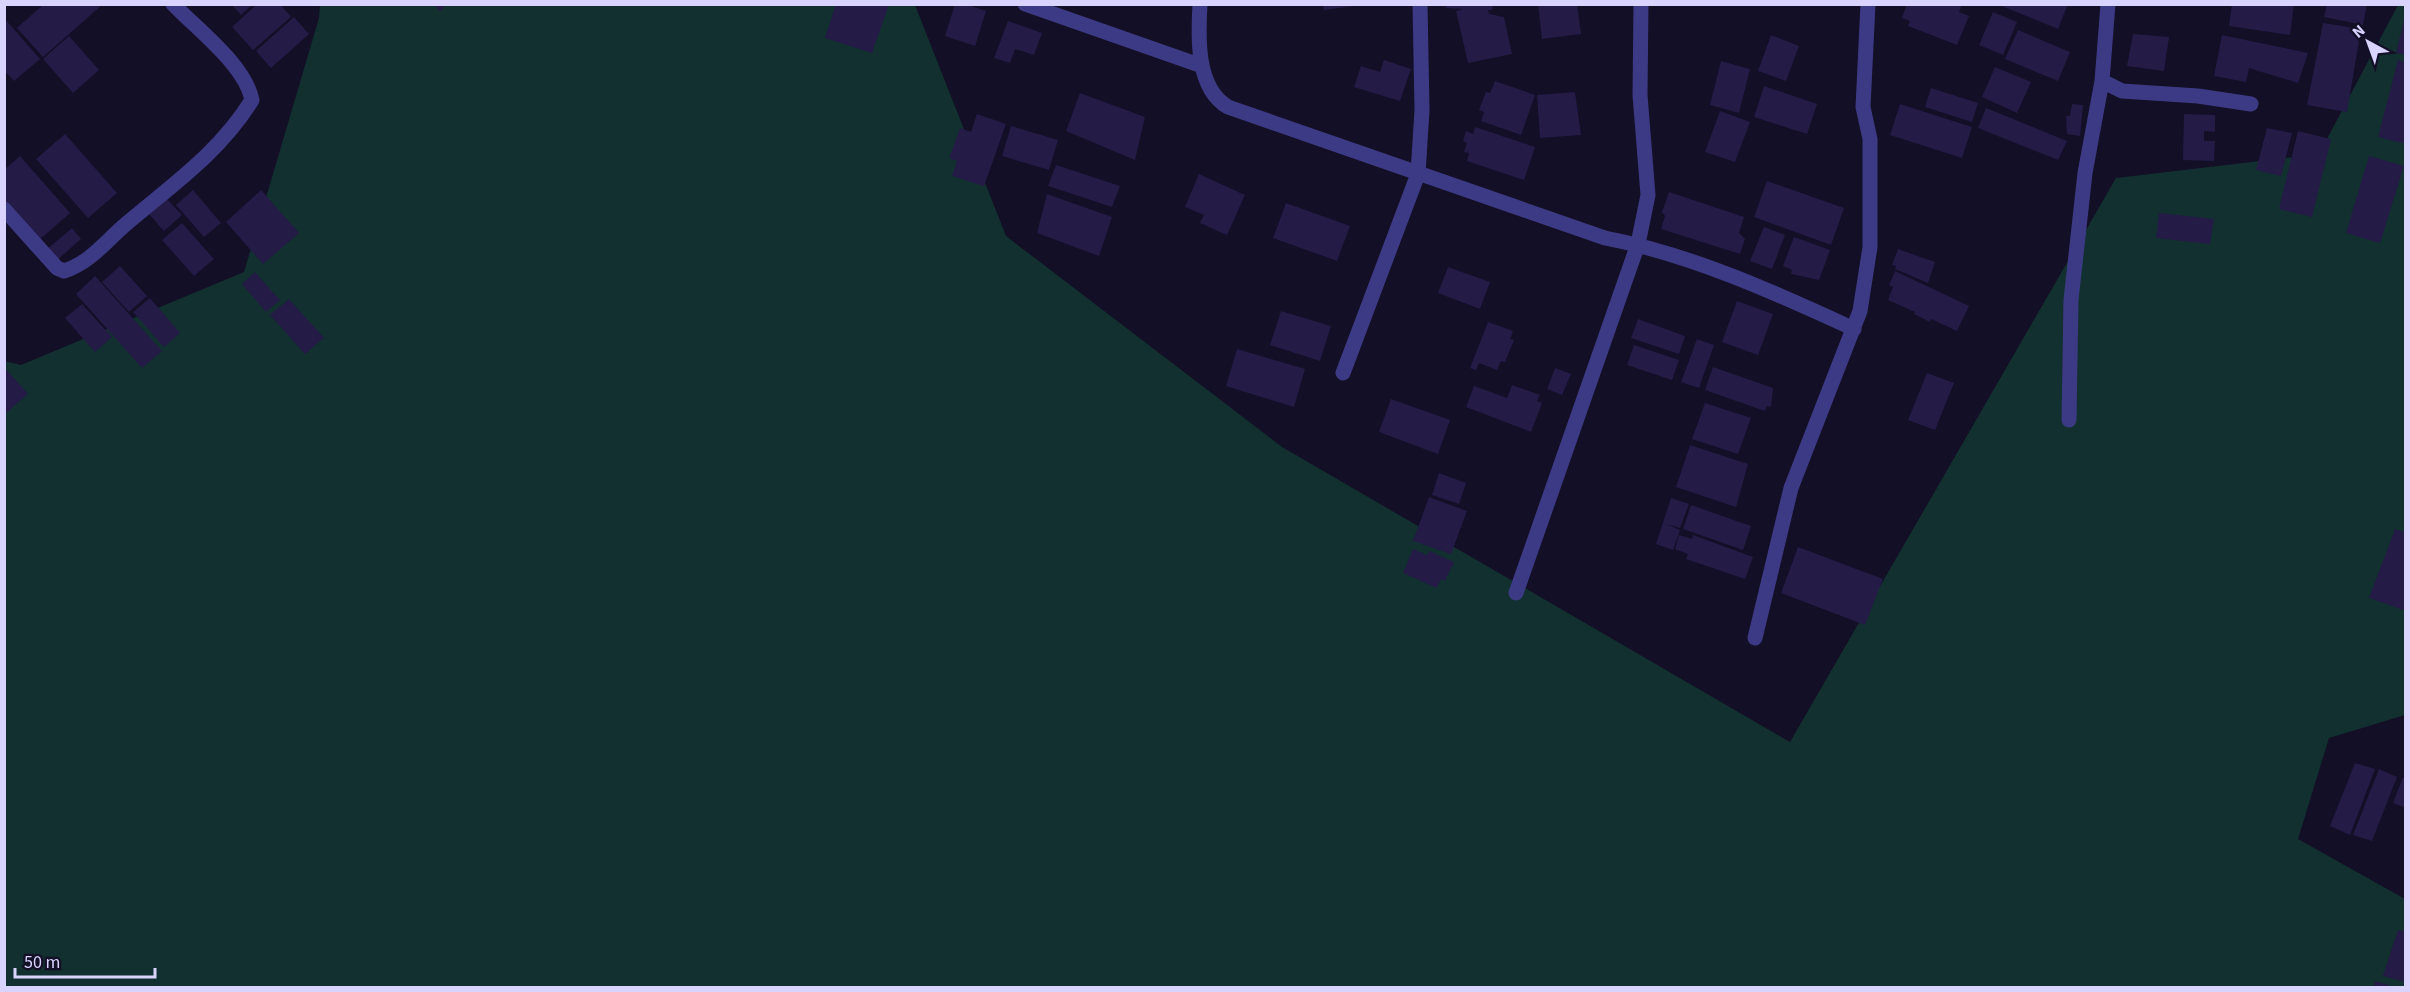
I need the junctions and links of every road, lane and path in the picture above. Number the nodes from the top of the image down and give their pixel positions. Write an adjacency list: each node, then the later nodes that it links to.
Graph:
1 (173, 4): 13 (street)
2 (1025, 4): 8 (street)
3 (1200, 4): 9 (street)
4 (1420, 4): 12 (street)
5 (1641, 4): 14 (street)
6 (1868, 4): 15 (street)
7 (2108, 4): 10 (street)
8 (1043, 8): 9 (street)
9 (1202, 66): 12 (street)
10 (2102, 81): 11 (street); 17 (street)
11 (2251, 104)
12 (1418, 174): 14 (street); 16 (street)
13 (4, 208)
14 (1638, 244): 15 (street); 18 (street)
15 (1854, 329): 19 (street)
16 (1343, 373)
17 (2069, 420)
18 (1516, 593)
19 (1755, 638)

